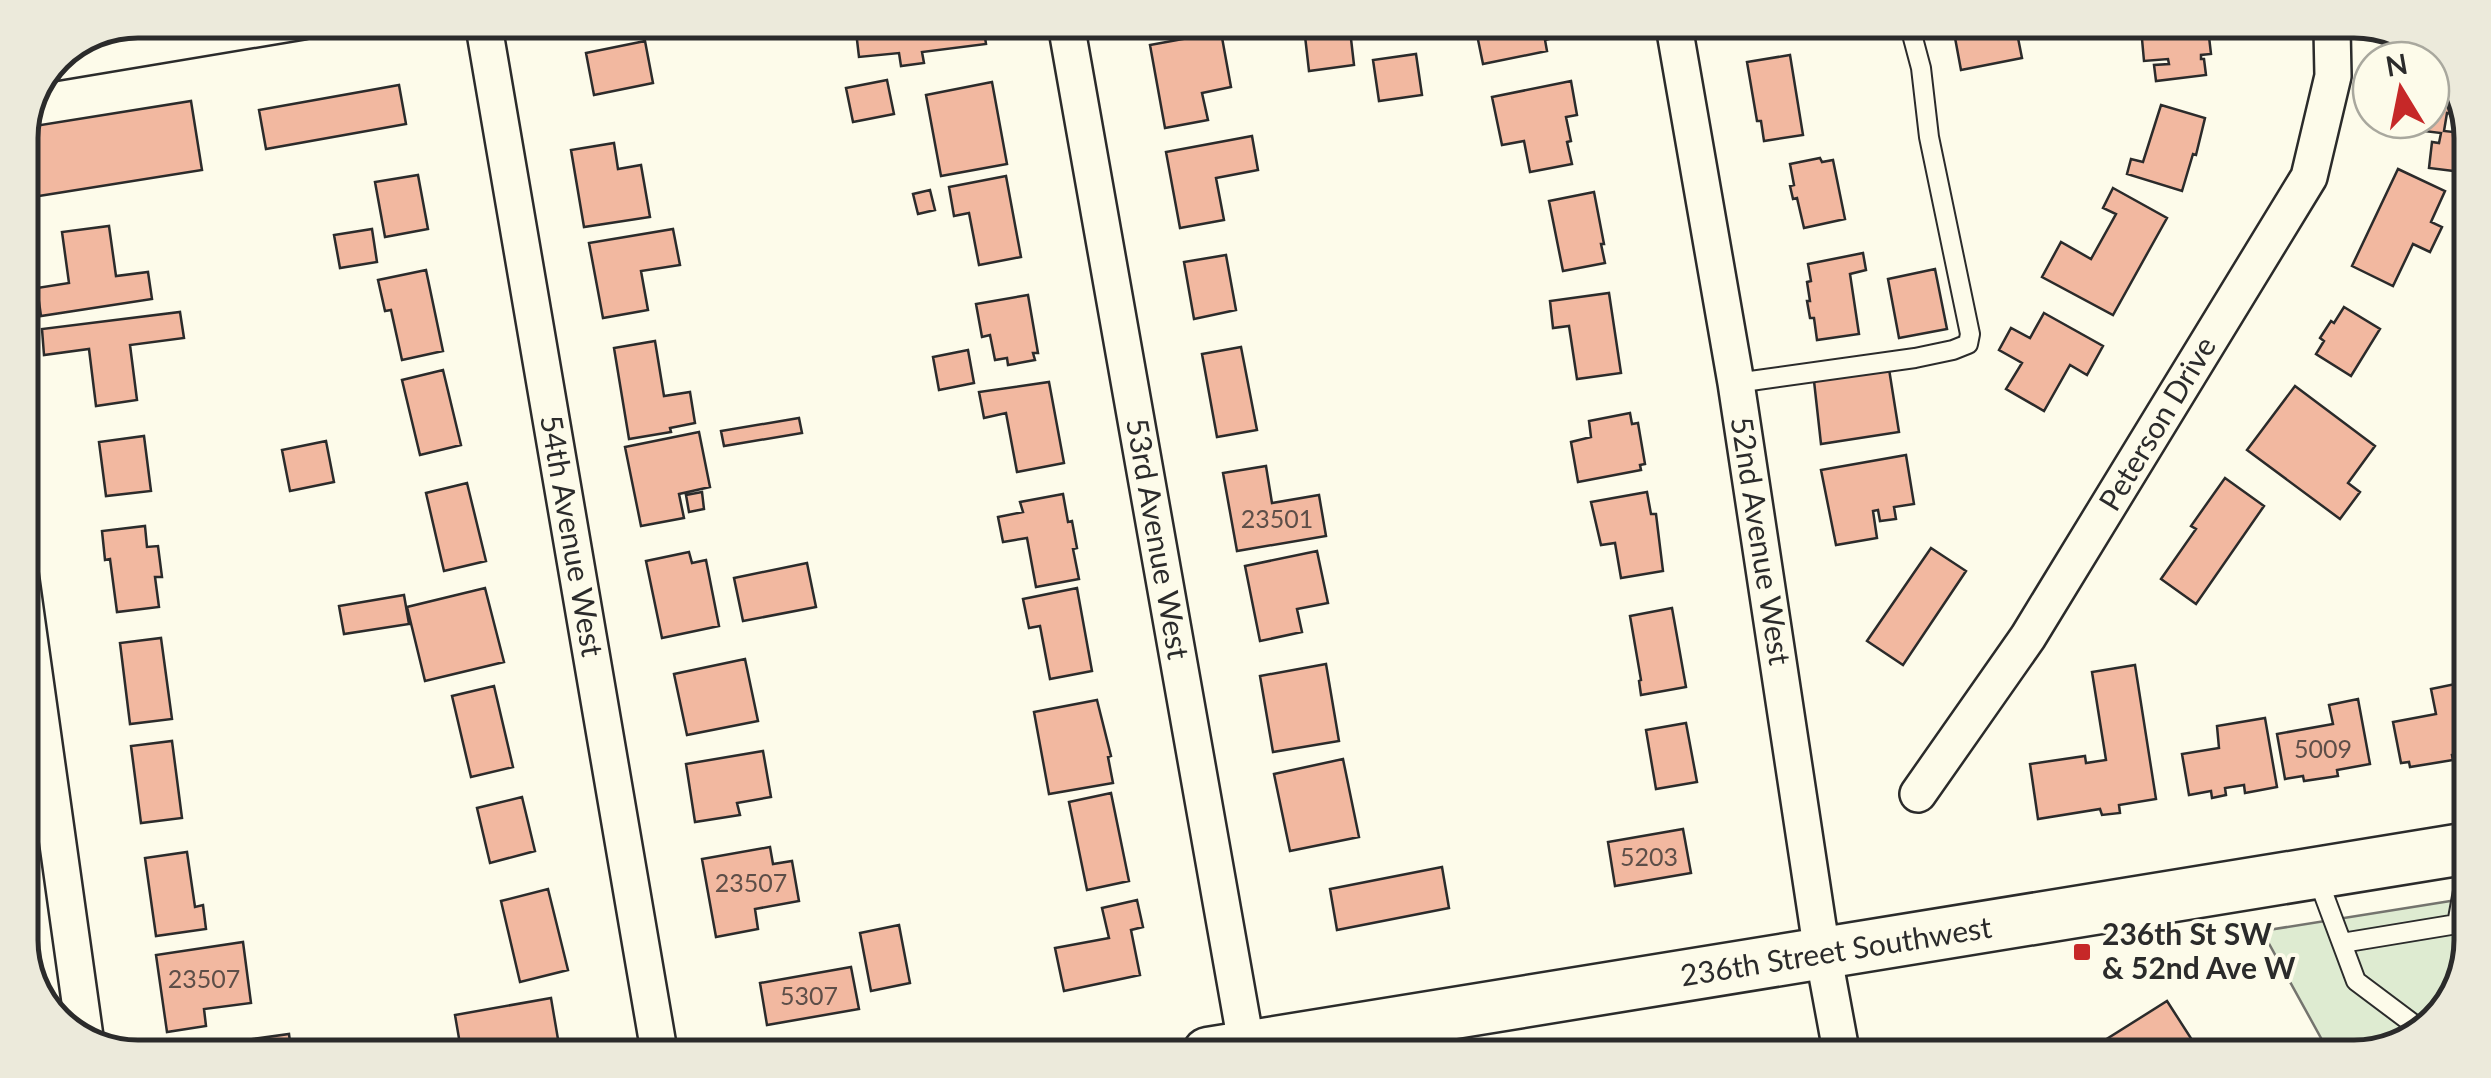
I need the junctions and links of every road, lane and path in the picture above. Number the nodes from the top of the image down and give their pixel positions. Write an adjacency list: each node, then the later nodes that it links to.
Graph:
1 (201, 38): 7 (street)
2 (486, 38): 18 (street, 54th Avenue West)
3 (1068, 38): 19 (street, 53rd Avenue West)
4 (1676, 38): 8 (street, 52nd Avenue West)
5 (1913, 38): 8 (lane)
6 (2332, 38): 10 (street, Peterson Drive)
7 (77, 59)
8 (1736, 383): 15 (street, 52nd Avenue West)
9 (38, 701): 17 (street)
10 (1918, 794)
11 (2454, 851): 12 (main road, 236th Street Southwest)
12 (2316, 874): 14 (lane); 15 (main road, 236th Street Southwest)
13 (2454, 925): 14 (lane)
14 (2342, 943): 16 (lane)
15 (1823, 954): 20 (main road, 236th Street Southwest); 21 (street, 52nd Avenue West)
16 (2411, 1022)
17 (83, 1024)
18 (657, 1040)
19 (1232, 1040)
20 (1301, 1040)
21 (1839, 1040)

